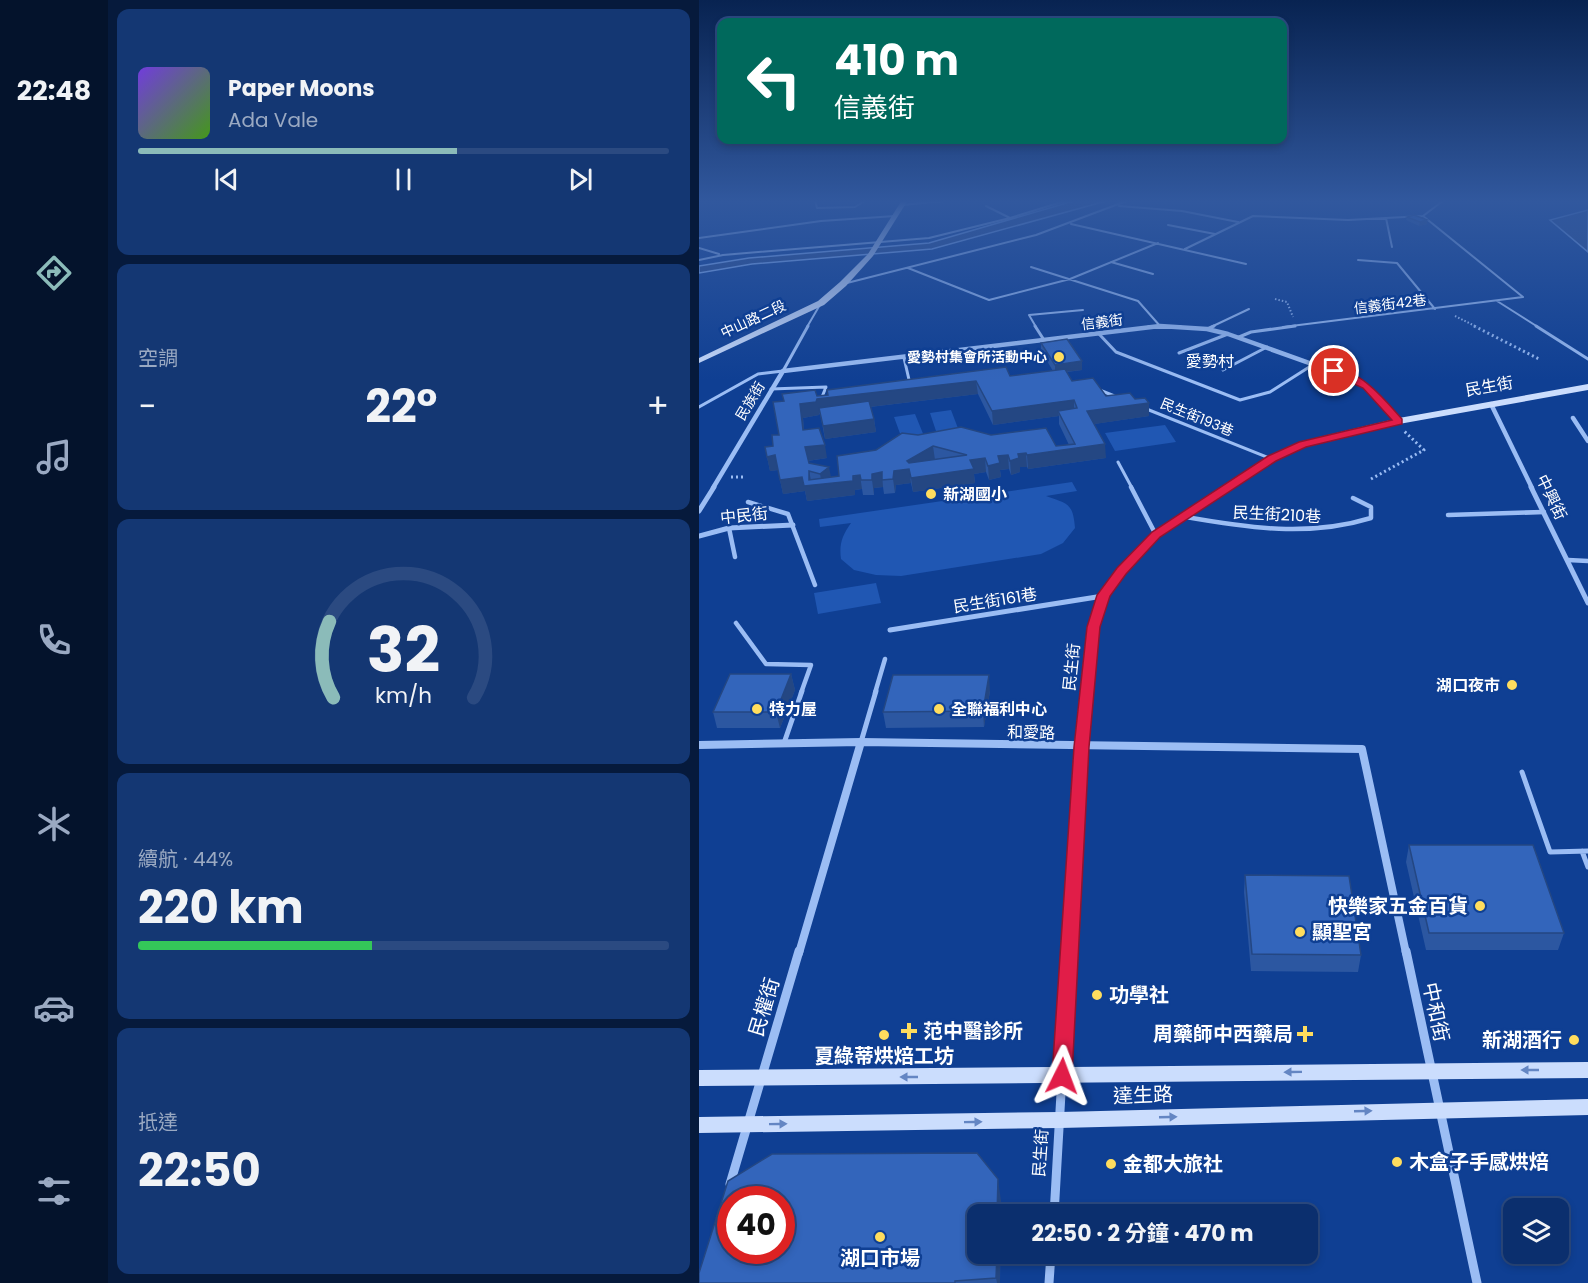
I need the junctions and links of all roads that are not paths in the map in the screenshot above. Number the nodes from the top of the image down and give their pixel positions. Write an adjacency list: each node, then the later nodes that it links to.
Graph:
1 (866, 260): 13 (street, 中山路二段)
2 (938, 260): 10 (lane)
3 (1116, 260): 7 (lane)
4 (1229, 260): 8 (lane)
5 (1359, 260): 17 (lane)
6 (1477, 260): 14 (lane, 信義街42巷)
7 (1111, 262): 11 (lane); 12 (lane)
8 (1246, 264)
9 (1031, 267): 12 (lane)
10 (908, 268): 12 (lane); 13 (lane)
11 (1153, 274)
12 (1070, 279): 19 (lane)
13 (843, 284): 15 (street, 中山路二段)
14 (1496, 301): 17 (lane, 信義街42巷); 28 (lane)
15 (821, 303): 29 (street, 中山路二段); 32 (lane, 民族街)
16 (1248, 309): 20 (lane)
17 (1435, 309): 23 (lane, 信義街42巷)
18 (1083, 310): 24 (lane)
19 (1160, 326): 20 (street, 信義街); 21 (street, 信義街)
20 (1207, 329): 22 (street, 信義街)
21 (1099, 334): 24 (street, 信義街); 30 (lane)
22 (1228, 334): 23 (street, 信義街); 26 (lane)
23 (1239, 338): 25 (street, 信義街)
24 (1044, 340): 27 (street, 信義街)
25 (1267, 347): 30 (street, 信義街); 31 (lane)
26 (1179, 353)
27 (904, 358): 32 (street, 信義街); 34 (lane)
28 (1588, 359)
29 (699, 360)
30 (1314, 364): 43 (street, 信義街)
31 (1223, 370)
32 (783, 371): 36 (street, 民族街); 40 (lane)
33 (1091, 386): 38 (lane)
34 (911, 387)
35 (1588, 387): 39 (street, 民生街)
36 (771, 389): 37 (lane); 49 (street, 民族街)
37 (833, 396)
38 (1113, 401)
39 (1491, 404): 43 (street, 民生街); 50 (street, 中興街)
40 (699, 407)
41 (1143, 407): 45 (lane, 民生街193巷)
42 (1573, 418): 44 (street)
43 (1399, 422): 45 (street, 民生街)
44 (1588, 441)
45 (1272, 459): 52 (street, 民生街)
46 (1118, 462): 55 (lane)
47 (1353, 498): 52 (lane, 民生街210巷)
48 (748, 502): 53 (lane)
49 (699, 511)
50 (1544, 512): 51 (lane); 58 (street, 中興街)
51 (1448, 514)
52 (1184, 516): 55 (street, 民生街)
53 (793, 525): 54 (street, 中民街); 60 (lane)
54 (729, 528): 56 (street, 中民街); 57 (lane)
55 (1156, 534): 61 (street, 民生街)
56 (699, 536)
57 (735, 556)
58 (1568, 560): 59 (lane); 62 (street, 中興街)
59 (1588, 561)
60 (815, 585)
61 (1104, 595): 64 (street, 民生街161巷); 69 (street, 民生街)
62 (1588, 603)
63 (736, 623): 67 (lane)
64 (890, 630)
65 (885, 659): 66 (lane)
66 (861, 742): 67 (street, 和愛路); 69 (street, 和愛路); 78 (street, 民權街)
67 (784, 743): 68 (street, 和愛路)
68 (699, 745)
69 (1081, 747): 70 (street, 和愛路); 76 (street, 民生街)
70 (1362, 748): 74 (street, 中和街)
71 (1522, 772): 72 (lane)
72 (1585, 851): 73 (lane)
73 (1588, 867)
74 (1432, 1070): 75 (street, 達生路, one-way to 74); 76 (street, 達生路, one-way to 76); 80 (street, 中和街)
75 (1588, 1070)
76 (1062, 1076): 78 (street, 達生路, one-way to 78); 81 (street, 民生街)
77 (699, 1078): 78 (street, 達生路)
78 (761, 1078): 83 (street, 民權街)
79 (1588, 1107): 80 (street, 達生路)
80 (1440, 1109): 81 (street, 達生路, one-way to 80); 88 (street, 中和街)
81 (1060, 1120): 83 (street, 達生路, one-way to 81); 85 (street, 民生街)
82 (699, 1125): 83 (street, 達生路)
83 (747, 1125): 84 (street, 民權街)
84 (730, 1186)
85 (1055, 1204)
86 (1050, 1264): 87 (street)
87 (1049, 1283)
88 (1477, 1283)

